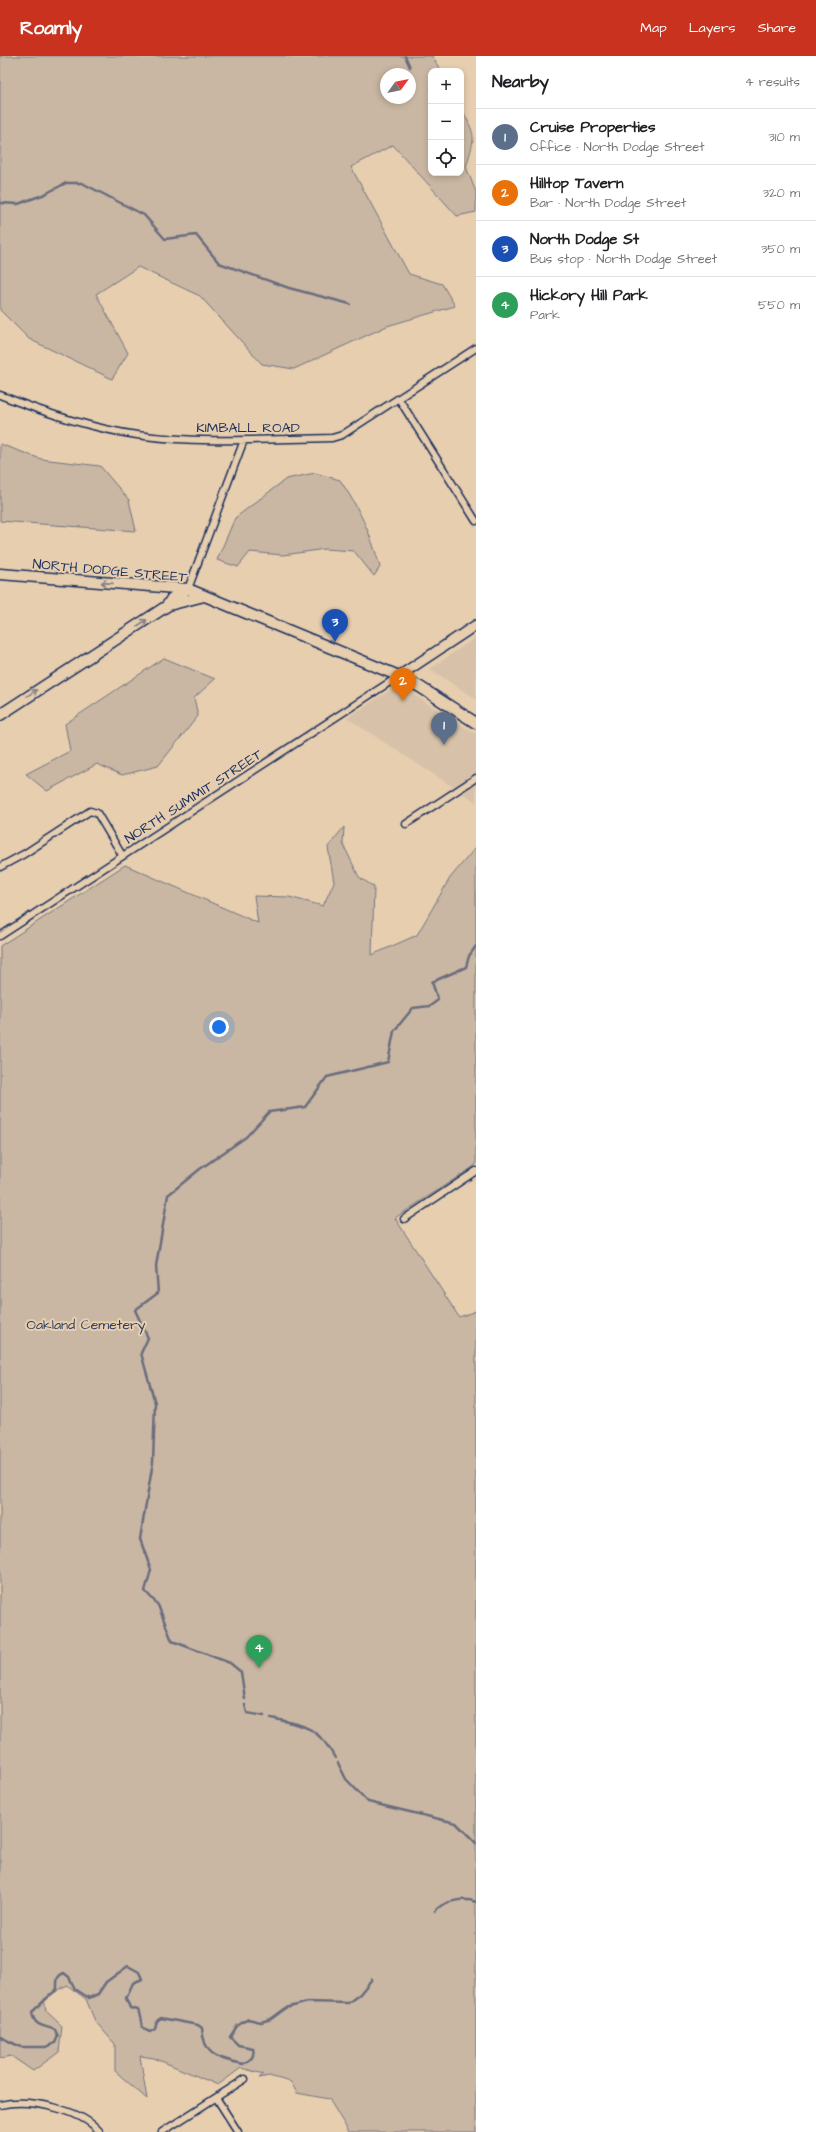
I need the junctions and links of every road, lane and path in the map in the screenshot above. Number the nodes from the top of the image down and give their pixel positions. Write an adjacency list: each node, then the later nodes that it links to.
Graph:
1 (476, 348): 3 (street, KIMBALL ROAD)
2 (0, 395): 4 (street, KIMBALL ROAD)
3 (399, 399): 4 (street, KIMBALL ROAD); 5 (street)
4 (244, 440): 8 (street)
5 (476, 521)
6 (0, 574): 7 (main road, NORTH DODGE STREET, one-way to 6)
7 (155, 586): 8 (main road, NORTH DODGE STREET); 10 (main road)
8 (188, 589): 9 (main road, NORTH DODGE STREET); 10 (main road)
9 (204, 596): 10 (main road); 12 (main road, NORTH DODGE STREET)
10 (167, 606): 13 (main road, one-way to 10)
11 (476, 625): 12 (street)
12 (399, 676): 14 (main road, NORTH DODGE STREET); 17 (street, NORTH SUMMIT STREET)
13 (0, 715)
14 (476, 722)
15 (476, 778): 16 (street)
16 (406, 824)
17 (122, 856): 18 (street); 19 (street, NORTH SUMMIT STREET)
18 (0, 867)
19 (0, 936)
20 (476, 1171): 21 (street)
21 (404, 1219)
22 (245, 2079): 23 (street)
23 (217, 2099): 26 (street); 27 (street)
24 (0, 2105): 25 (street)
25 (100, 2132)
26 (162, 2132)
27 (238, 2132)

